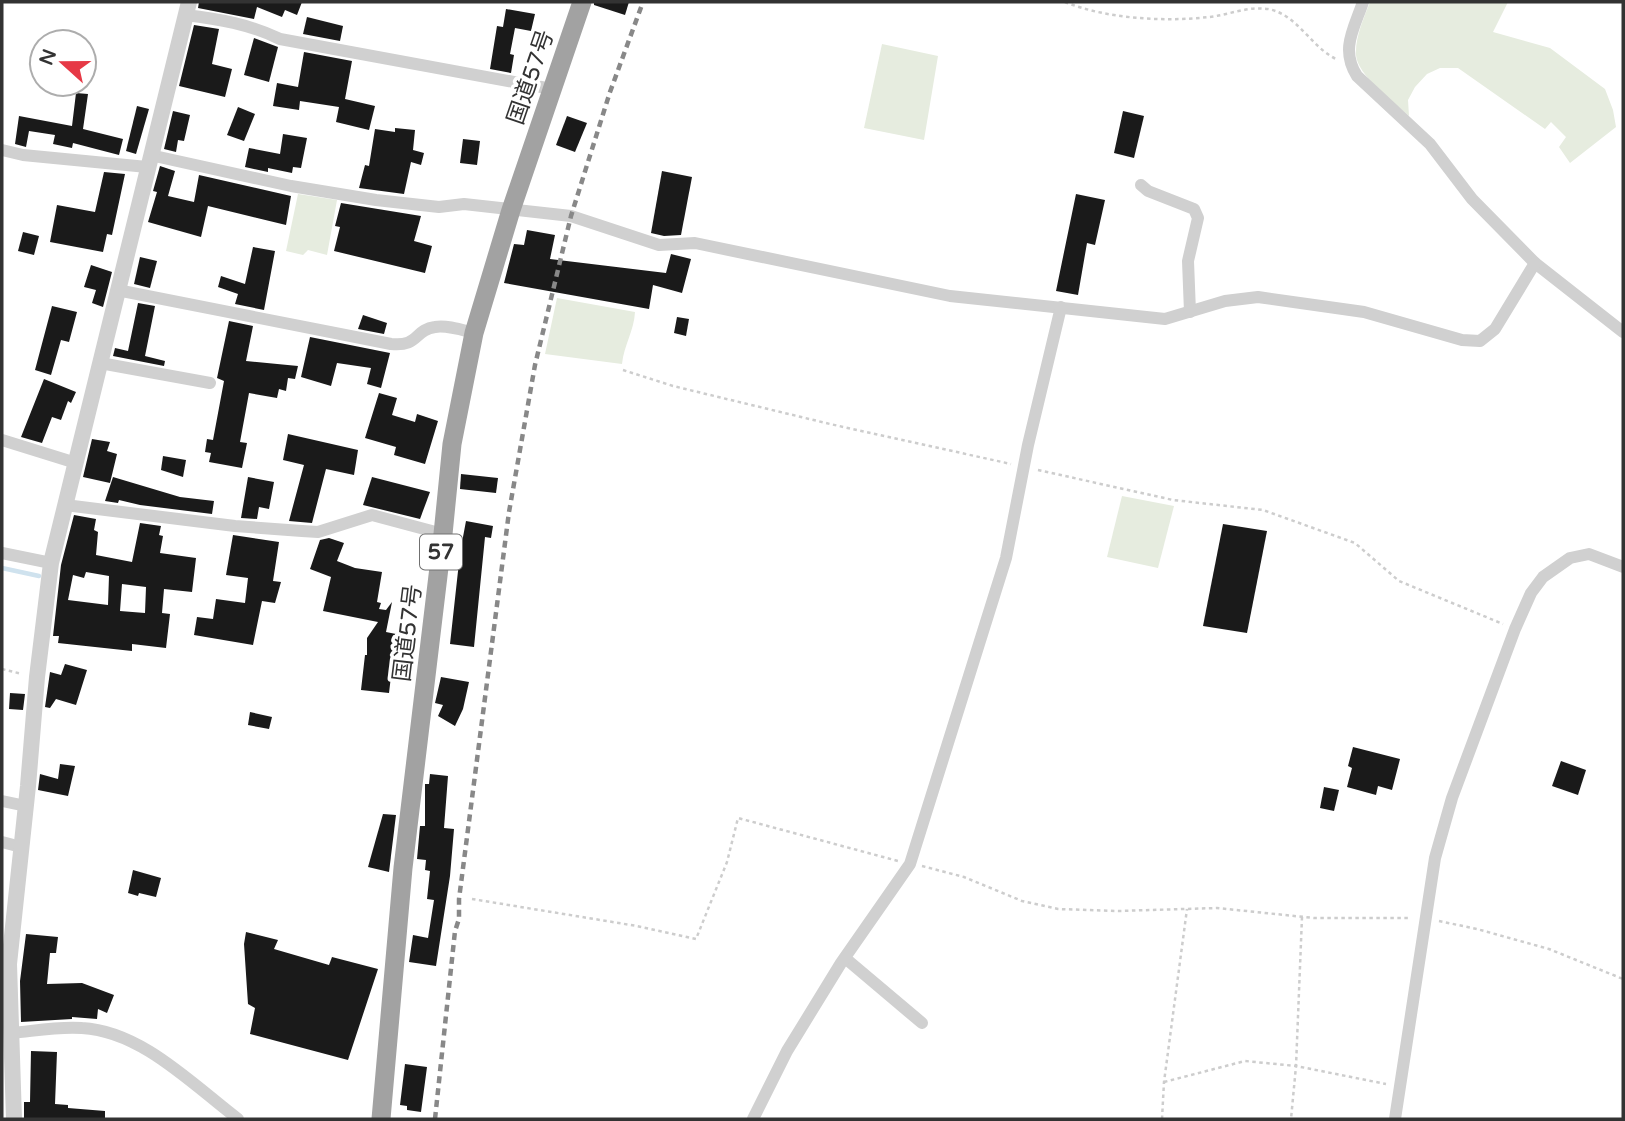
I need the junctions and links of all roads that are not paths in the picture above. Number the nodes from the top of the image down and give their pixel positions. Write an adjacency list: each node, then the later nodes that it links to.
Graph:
1 (582, 2): 4 (highway, 国道57号 / 57)
2 (1363, 2): 9 (street)
3 (187, 9): 4 (street); 6 (street)
4 (552, 89): 8 (highway, 国道57号 / 57)
5 (2, 150): 6 (street)
6 (149, 161): 8 (street); 10 (street)
7 (1141, 186): 12 (street)
8 (511, 210): 11 (street); 14 (highway, 国道57号 / 57)
9 (1535, 263): 12 (street); 13 (street)
10 (117, 290): 14 (street); 15 (street)
11 (1061, 307): 12 (street); 28 (street)
12 (1190, 312)
13 (1623, 332)
14 (474, 333): 20 (highway, 国道57号 / 57)
15 (100, 363): 16 (street); 18 (street)
16 (210, 383)
17 (2, 440): 18 (street)
18 (76, 463): 19 (street)
19 (65, 505): 20 (street); 22 (street)
20 (443, 534): 33 (highway, 国道57号 / 57)
21 (2, 553): 22 (street)
22 (51, 563): 25 (street)
23 (1623, 567): 35 (street)
24 (2, 801): 25 (street)
25 (26, 806): 27 (street)
26 (2, 842): 27 (street)
27 (21, 847): 30 (street)
28 (845, 958): 29 (street); 34 (street)
29 (922, 1023)
30 (8, 1040): 31 (street); 32 (street)
31 (14, 1119)
32 (237, 1119)
33 (381, 1119)
34 (753, 1119)
35 (1395, 1119)

